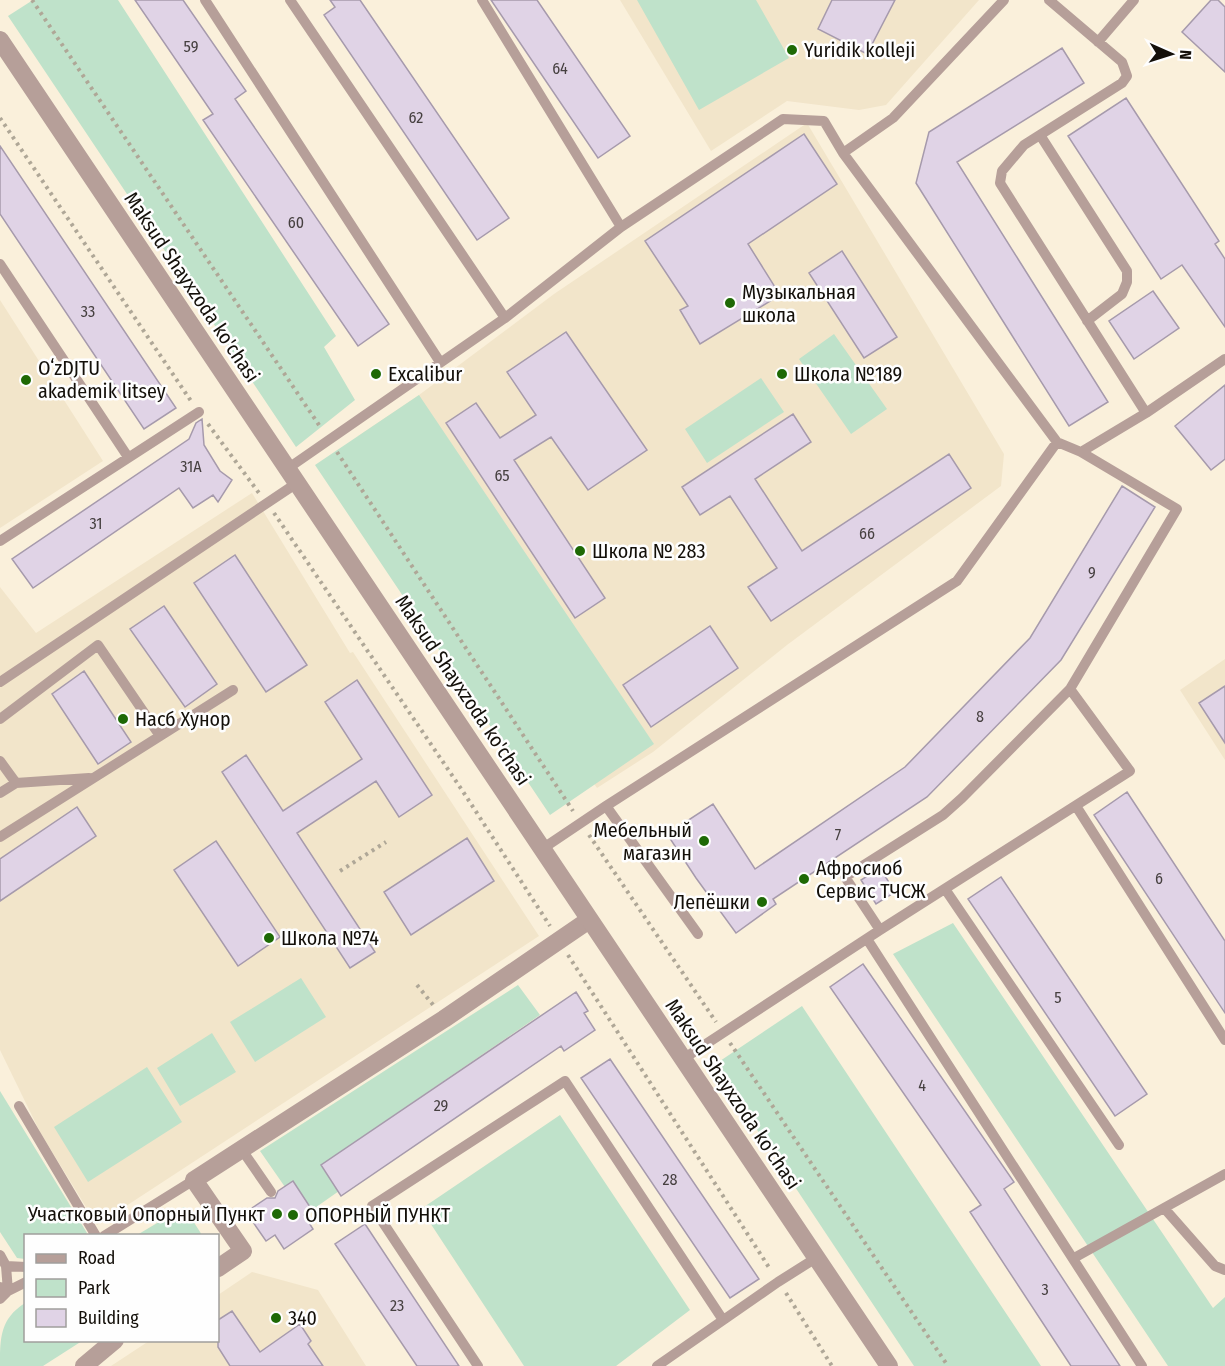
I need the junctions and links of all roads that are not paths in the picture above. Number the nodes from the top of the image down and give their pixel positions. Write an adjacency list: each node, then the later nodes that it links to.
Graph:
1 (205, 0): 16 (lane)
2 (290, 0): 13 (lane)
3 (482, 0): 11 (lane)
4 (1004, 0): 10 (lane)
5 (1049, 0): 8 (lane)
6 (1134, 0): 8 (lane)
7 (0, 40): 22 (street, Maksud Shayxzoda ko'chasi)
8 (1098, 42): 9 (lane)
9 (1040, 135): 14 (lane); 14 (lane)
10 (843, 153): 11 (lane); 19 (lane)
11 (621, 227): 13 (lane)
12 (0, 264): 21 (lane)
13 (506, 318): 16 (lane)
14 (1087, 321): 18 (lane)
15 (1225, 359): 18 (lane)
16 (440, 362): 22 (lane)
17 (199, 412): 21 (lane)
18 (1146, 413): 20 (lane)
19 (1057, 442): 20 (lane); 33 (lane)
20 (1081, 452): 25 (lane)
21 (128, 457): 23 (lane)
22 (292, 476): 24 (lane); 36 (street, Maksud Shayxzoda ko'chasi)
23 (0, 541)
24 (0, 682)
25 (1070, 689): 34 (lane); 39 (lane)
26 (233, 690): 28 (lane)
27 (0, 718): 28 (lane)
28 (160, 736): 30 (lane)
29 (0, 761): 31 (lane)
30 (93, 778): 31 (lane); 35 (lane)
31 (16, 783): 32 (lane)
32 (0, 793)
33 (606, 806): 36 (lane); 40 (lane)
34 (1076, 806): 37 (lane); 42 (lane)
35 (0, 837)
36 (542, 849): 38 (street, Maksud Shayxzoda ko'chasi)
37 (945, 889): 39 (lane); 45 (lane)
38 (589, 920): 43 (street, Maksud Shayxzoda ko'chasi); 46 (street)
39 (880, 930): 41 (lane)
40 (698, 934)
41 (867, 939): 43 (lane); 55 (lane)
42 (1225, 1040)
43 (683, 1059): 54 (street, Maksud Shayxzoda ko'chasi)
44 (19, 1106): 51 (lane)
45 (1119, 1145)
46 (242, 1150): 48 (street); 49 (lane)
47 (1225, 1174): 50 (lane)
48 (195, 1180): 52 (lane); 58 (street)
49 (271, 1192)
50 (1164, 1208): 55 (lane); 59 (lane)
51 (95, 1234)
52 (107, 1234)
53 (0, 1255): 56 (lane)
54 (816, 1258): 62 (lane); 67 (street, Maksud Shayxzoda ko'chasi)
55 (1074, 1258): 68 (lane)
56 (6, 1266): 57 (lane); 61 (lane)
57 (24, 1267)
58 (219, 1267)
59 (1225, 1270)
60 (24, 1283): 61 (lane)
61 (3, 1292)
62 (723, 1320): 65 (lane); 66 (lane)
63 (114, 1342): 64 (street)
64 (84, 1366)
65 (478, 1366)
66 (657, 1366)
67 (889, 1366)
68 (1142, 1366)

